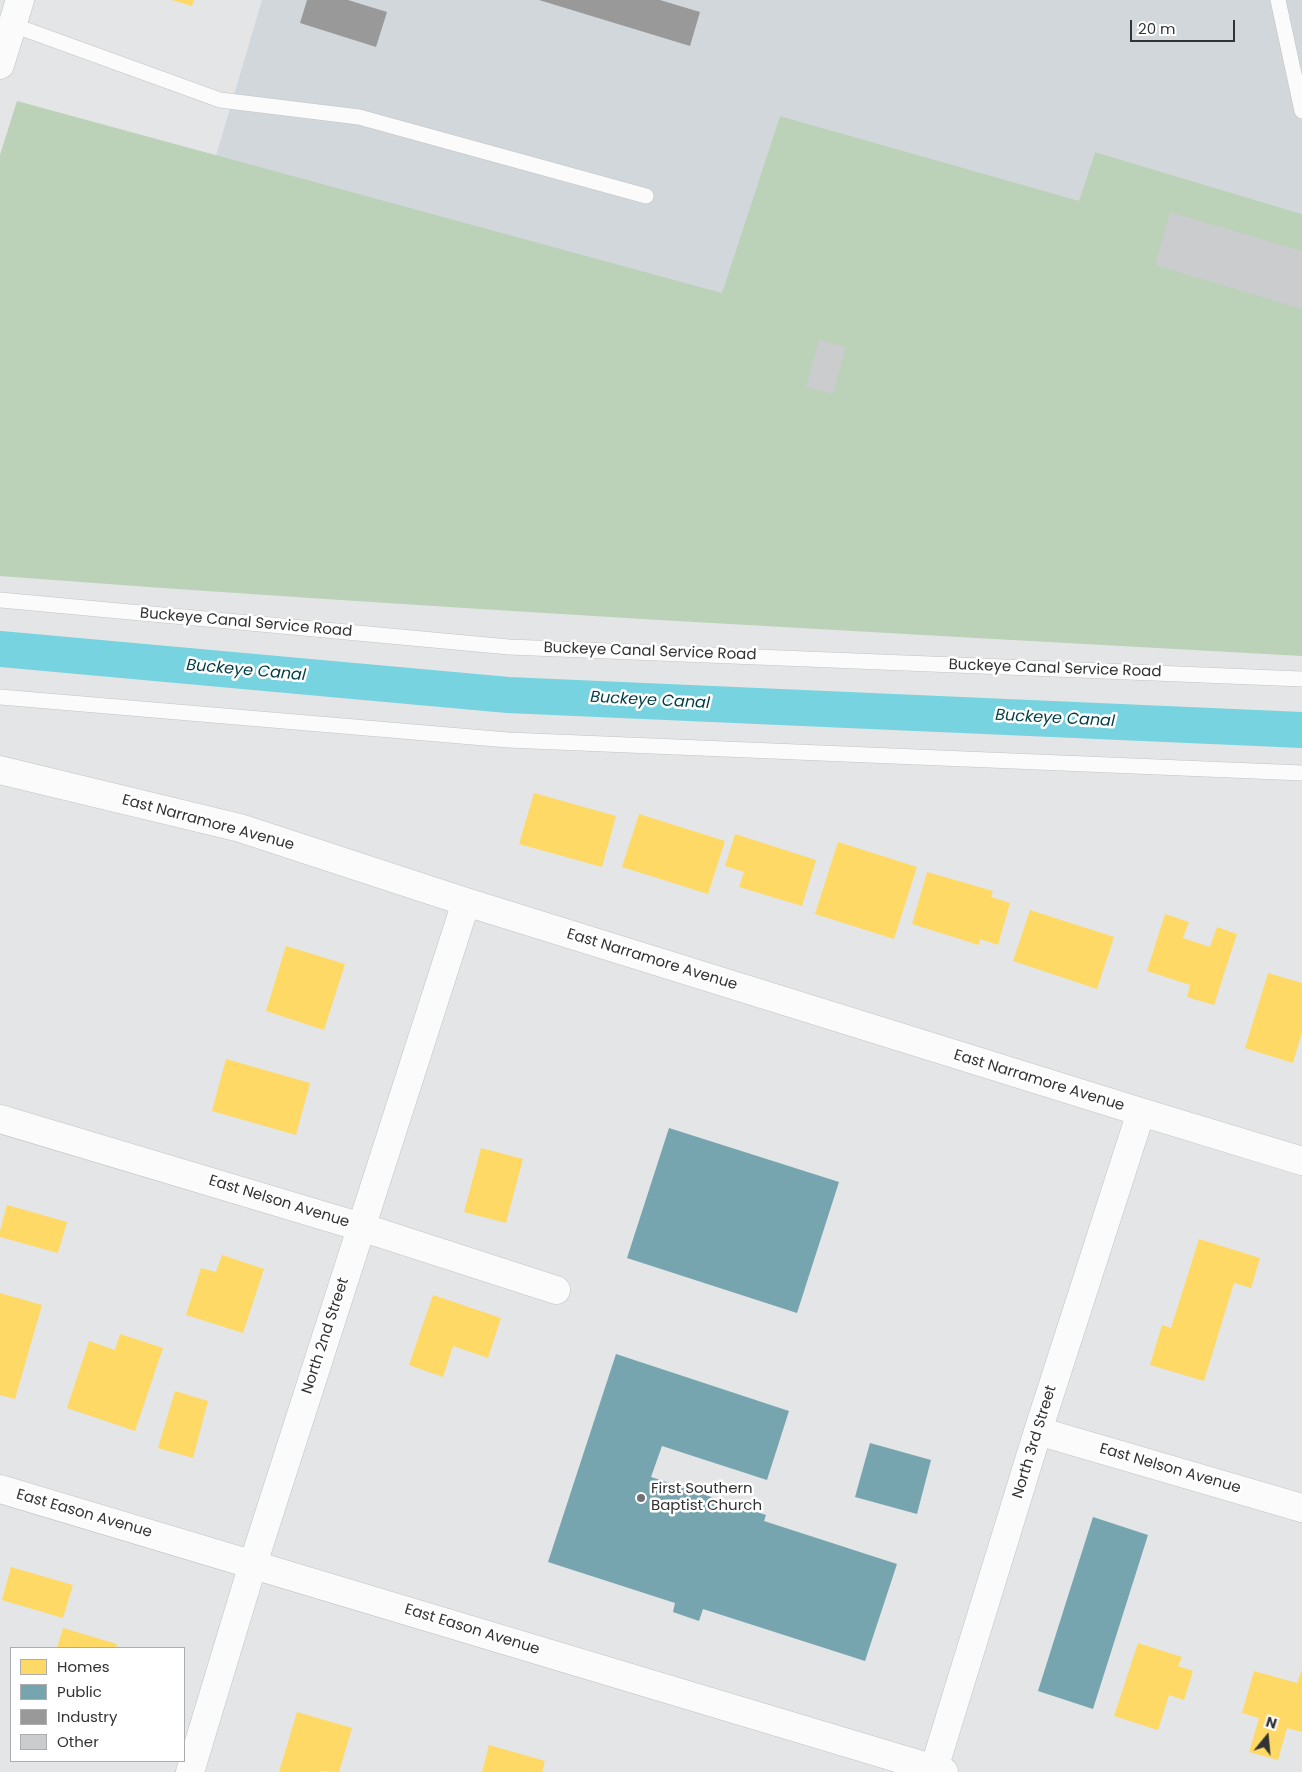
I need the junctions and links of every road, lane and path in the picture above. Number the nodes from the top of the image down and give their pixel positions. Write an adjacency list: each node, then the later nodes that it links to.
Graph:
1 (20, 0): 3 (street)
2 (1278, 0): 5 (lane)
3 (12, 26): 4 (street); 6 (lane)
4 (0, 65)
5 (1302, 111)
6 (646, 196)
7 (0, 600): 8 (lane, Buckeye Canal Service Road)
8 (1302, 679)
9 (0, 697): 11 (lane)
10 (0, 770): 12 (street, East Narramore Avenue)
11 (1302, 773)
12 (466, 902): 13 (street, East Narramore Avenue); 16 (street, North 2nd Street)
13 (1141, 1112): 15 (street, East Narramore Avenue); 18 (street, North 3rd Street)
14 (0, 1119): 16 (street, East Nelson Avenue)
15 (1302, 1160)
16 (361, 1227): 17 (street, East Nelson Avenue); 21 (street, North 2nd Street)
17 (556, 1290)
18 (1038, 1431): 20 (street, East Nelson Avenue); 22 (street, North 3rd Street)
19 (0, 1489): 21 (street, East Eason Avenue)
20 (1302, 1508)
21 (253, 1564): 22 (street, East Eason Avenue); 23 (street, North 2nd Street)
22 (937, 1771)
23 (190, 1772)

